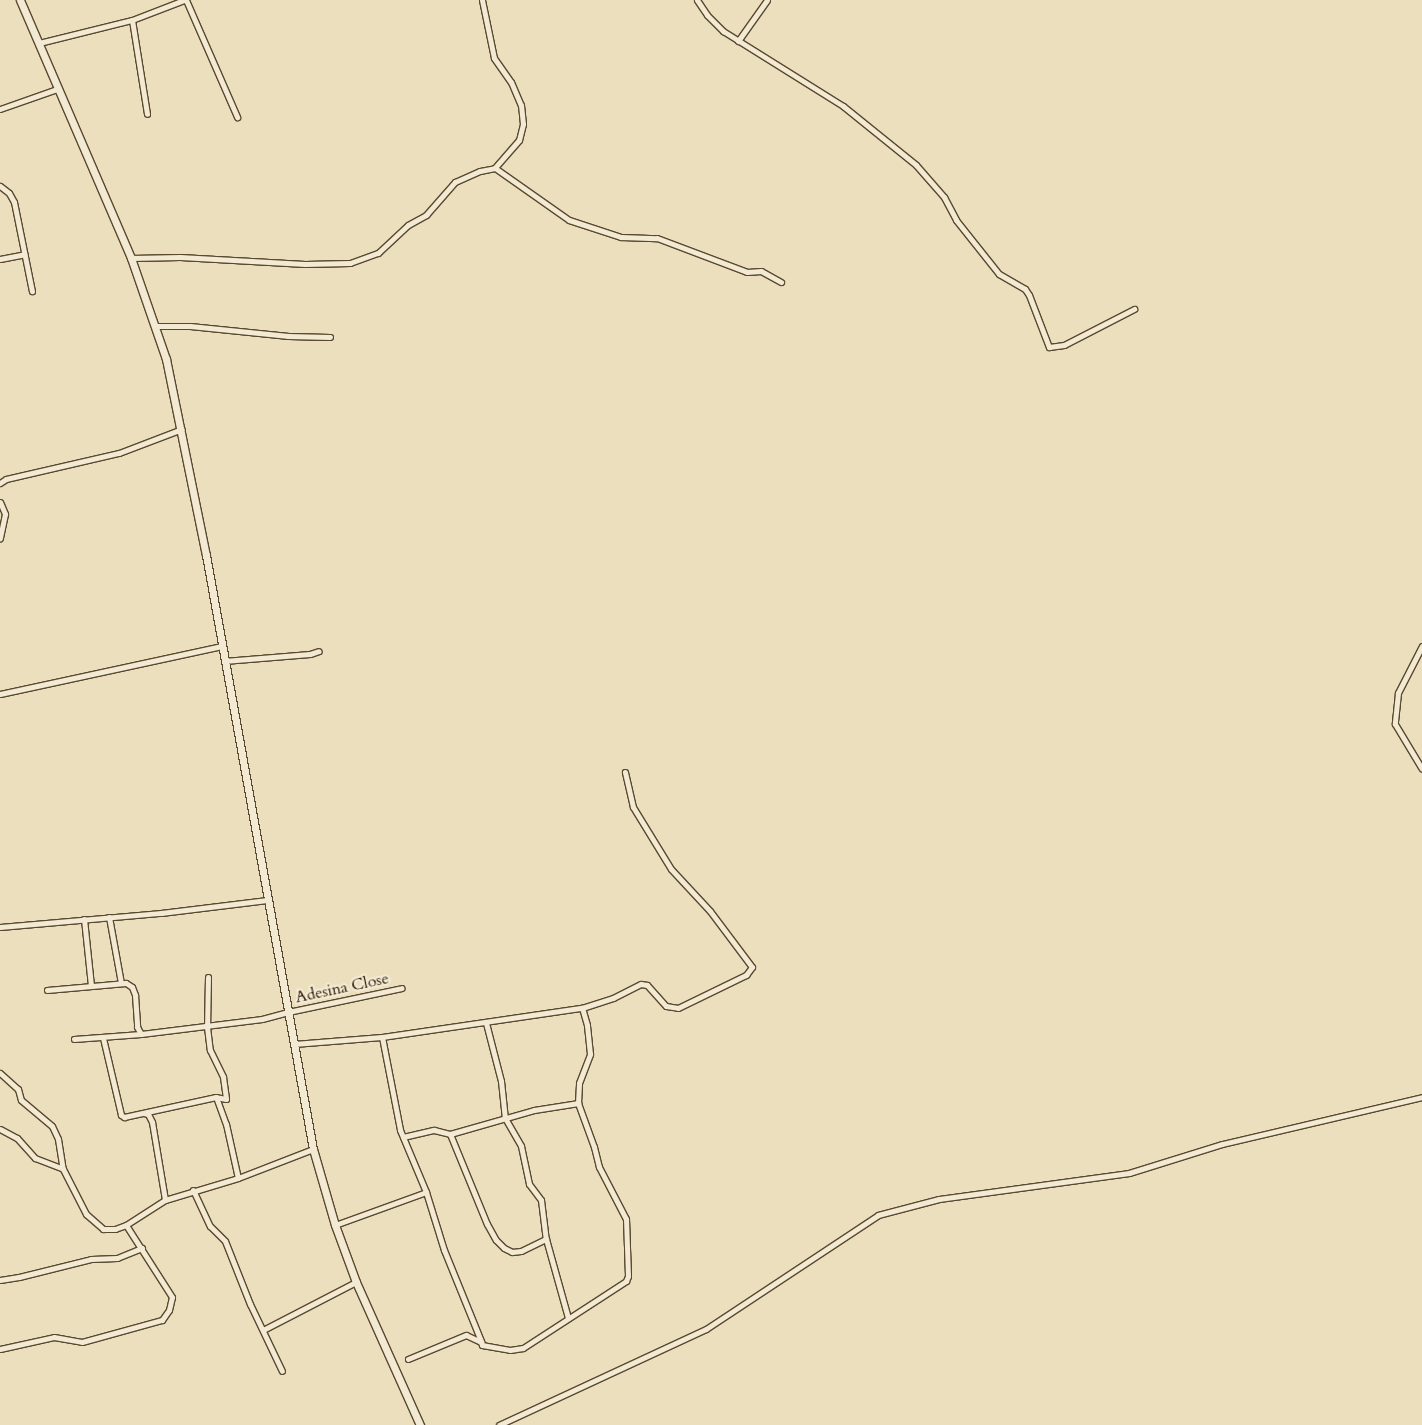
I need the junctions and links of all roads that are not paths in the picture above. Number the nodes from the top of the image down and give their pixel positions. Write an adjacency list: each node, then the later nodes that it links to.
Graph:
1 (20, 0): 8 (main road)
2 (185, 0): 6 (street); 12 (street)
3 (482, 0): 13 (street)
4 (696, 0): 7 (street)
5 (767, 0): 7 (street)
6 (132, 20): 8 (street); 11 (street)
7 (738, 41): 20 (street)
8 (38, 43): 9 (main road)
9 (57, 89): 10 (street); 16 (main road)
10 (0, 109)
11 (147, 114)
12 (237, 117)
13 (495, 168): 16 (street); 18 (street)
14 (0, 186): 15 (street)
15 (25, 254): 17 (street); 19 (street)
16 (131, 258): 21 (main road)
17 (0, 259)
18 (781, 282)
19 (32, 291)
20 (1134, 309)
21 (155, 326): 22 (street); 23 (main road)
22 (330, 337)
23 (182, 429): 24 (street); 28 (main road)
24 (0, 483)
25 (0, 502): 26 (street)
26 (2, 522): 27 (street)
27 (0, 538)
28 (222, 646): 31 (main road); 32 (street)
29 (1422, 646): 33 (street)
30 (319, 651): 31 (street)
31 (224, 661): 35 (main road)
32 (0, 694)
33 (1422, 769)
34 (625, 772): 44 (street)
35 (268, 900): 36 (street); 45 (main road)
36 (109, 917): 37 (street); 40 (street)
37 (84, 919): 38 (street); 41 (street)
38 (0, 927)
39 (208, 977): 47 (street)
40 (121, 983): 41 (street); 48 (street)
41 (91, 986): 43 (street)
42 (402, 988): 45 (street, Adesina Close)
43 (47, 990)
44 (582, 1008): 46 (street); 56 (street)
45 (288, 1012): 47 (street, Adesina Close); 52 (main road)
46 (486, 1022): 49 (street); 58 (street)
47 (207, 1027): 48 (street, Adesina Close); 54 (street)
48 (141, 1034): 50 (street, Adesina Close)
49 (382, 1036): 52 (street); 61 (street)
50 (103, 1038): 51 (street, Adesina Close); 57 (street)
51 (74, 1039)
52 (294, 1044): 62 (main road)
53 (0, 1073): 63 (street)
54 (216, 1097): 57 (street); 64 (street)
55 (1422, 1097): 81 (street)
56 (578, 1103): 58 (street); 74 (street)
57 (143, 1113): 67 (street)
58 (505, 1118): 60 (street); 70 (street)
59 (0, 1129): 63 (street)
60 (450, 1134): 61 (street); 70 (street)
61 (403, 1137): 66 (street)
62 (313, 1149): 64 (street); 68 (main road)
63 (63, 1169): 69 (street)
64 (238, 1178): 65 (street)
65 (193, 1190): 67 (street); 75 (street)
66 (426, 1192): 68 (street); 76 (street)
67 (165, 1200): 69 (street)
68 (335, 1224): 73 (main road)
69 (126, 1225): 71 (street)
70 (546, 1239): 74 (street)
71 (142, 1248): 72 (street); 77 (street)
72 (0, 1280)
73 (356, 1282): 75 (street); 80 (main road)
74 (568, 1318): 76 (street)
75 (263, 1330): 79 (street)
76 (481, 1342): 78 (street)
77 (0, 1349)
78 (408, 1359)
79 (282, 1371)
80 (420, 1425)
81 (499, 1425)

